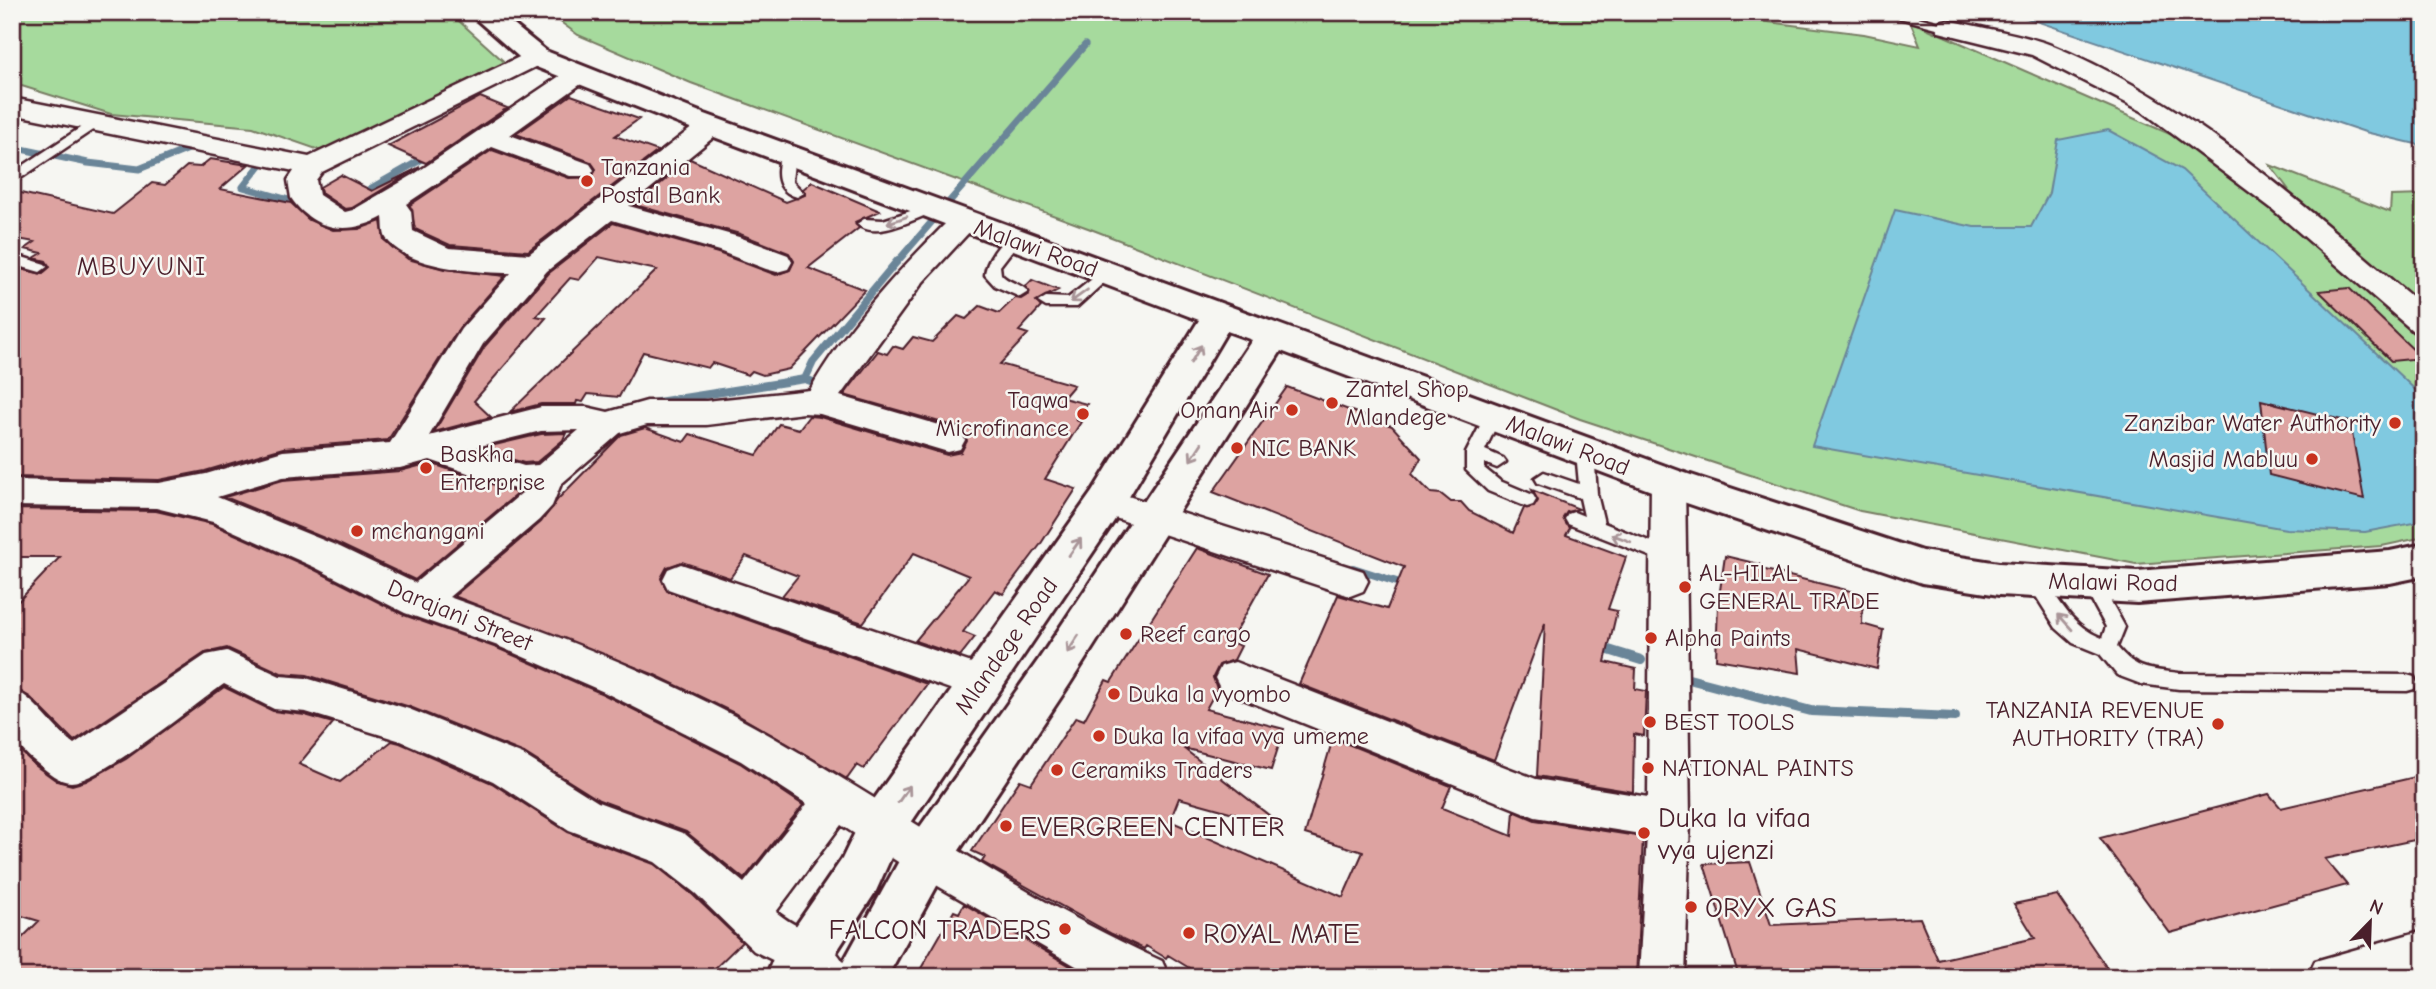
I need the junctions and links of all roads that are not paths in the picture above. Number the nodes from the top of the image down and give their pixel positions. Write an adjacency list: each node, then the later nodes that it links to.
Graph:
1 (481, 12): 4 (main road, Malawi Road)
2 (1883, 12): 3 (lane)
3 (1948, 27): 29 (street)
4 (536, 57): 5 (main road, Malawi Road); 11 (street)
5 (579, 74): 8 (main road, Malawi Road); 9 (street)
6 (12, 106): 7 (street)
7 (95, 122): 11 (street); 13 (lane)
8 (711, 126): 10 (main road, Malawi Road); 16 (street)
9 (488, 136): 12 (street); 15 (street)
10 (788, 154): 14 (lane); 17 (main road, Malawi Road)
11 (312, 166): 15 (street)
12 (580, 170)
13 (12, 180)
14 (797, 193)
15 (385, 204): 23 (street)
16 (607, 209): 22 (street); 23 (street)
17 (929, 209): 18 (main road, Malawi Road); 19 (lane, one-way to 19)
18 (963, 222): 20 (main road, Malawi Road); 31 (street)
19 (864, 224)
20 (1013, 240): 25 (main road, Malawi Road); 26 (lane)
21 (12, 259): 24 (lane)
22 (777, 262)
23 (536, 264): 38 (street)
24 (40, 267)
25 (1105, 273): 27 (lane, one-way to 27); 28 (main road, Malawi Road)
26 (1020, 292)
27 (1046, 302)
28 (1220, 314): 30 (main road, Malawi Road); 47 (main road, Mlandege Road, one-way to 28)
29 (2424, 324)
30 (1274, 334): 32 (main road, Malawi Road); 48 (main road, one-way to 48)
31 (827, 390): 33 (street); 34 (street)
32 (1493, 416): 36 (main road, Malawi Road); 37 (lane)
33 (608, 424): 35 (street); 40 (street)
34 (948, 440)
35 (442, 451): 38 (street); 40 (street)
36 (1585, 452): 42 (main road, Malawi Road); 44 (lane)
37 (1475, 453): 39 (lane); 46 (lane)
38 (400, 455): 45 (street)
39 (1497, 462)
40 (547, 478): 57 (street)
41 (1544, 478): 44 (lane)
42 (1668, 482): 51 (street); 55 (main road, Malawi Road)
43 (12, 493): 45 (street, Darajani Street)
44 (1588, 494): 50 (lane)
45 (156, 495): 57 (street, Darajani Street)
46 (1527, 500)
47 (1106, 502): 48 (street); 60 (main road, Mlandege Road, one-way to 47)
48 (1154, 517): 54 (street); 66 (main road, one-way to 66)
49 (1574, 519): 50 (lane)
50 (1596, 528): 51 (lane, one-way to 50)
51 (1668, 556): 64 (street)
52 (2424, 560): 56 (main road, Malawi Road)
53 (681, 579): 60 (street)
54 (1350, 581)
55 (2036, 582): 56 (main road, Malawi Road); 58 (lane, one-way to 55)
56 (2092, 585): 58 (lane)
57 (418, 602): 63 (street, Darajani Street)
58 (2107, 648): 61 (lane)
59 (1235, 678): 64 (street)
60 (981, 683): 65 (main road, Mlandege Road, one-way to 60)
61 (2407, 683)
62 (12, 706): 69 (street)
63 (836, 799): 65 (street, Darajani Street); 69 (street)
64 (1669, 819): 74 (street)
65 (881, 827): 66 (street, Darajani Street); 67 (main road, Mlandege Road)
66 (927, 857): 68 (main road); 73 (street, Darajani Street)
67 (859, 875): 68 (main road); 71 (main road, Mlandege Road)
68 (905, 897): 72 (main road)
69 (746, 916): 71 (street)
70 (2424, 952): 75 (street)
71 (808, 969)
72 (860, 977)
73 (1146, 977)
74 (1662, 977)
75 (2331, 977)

